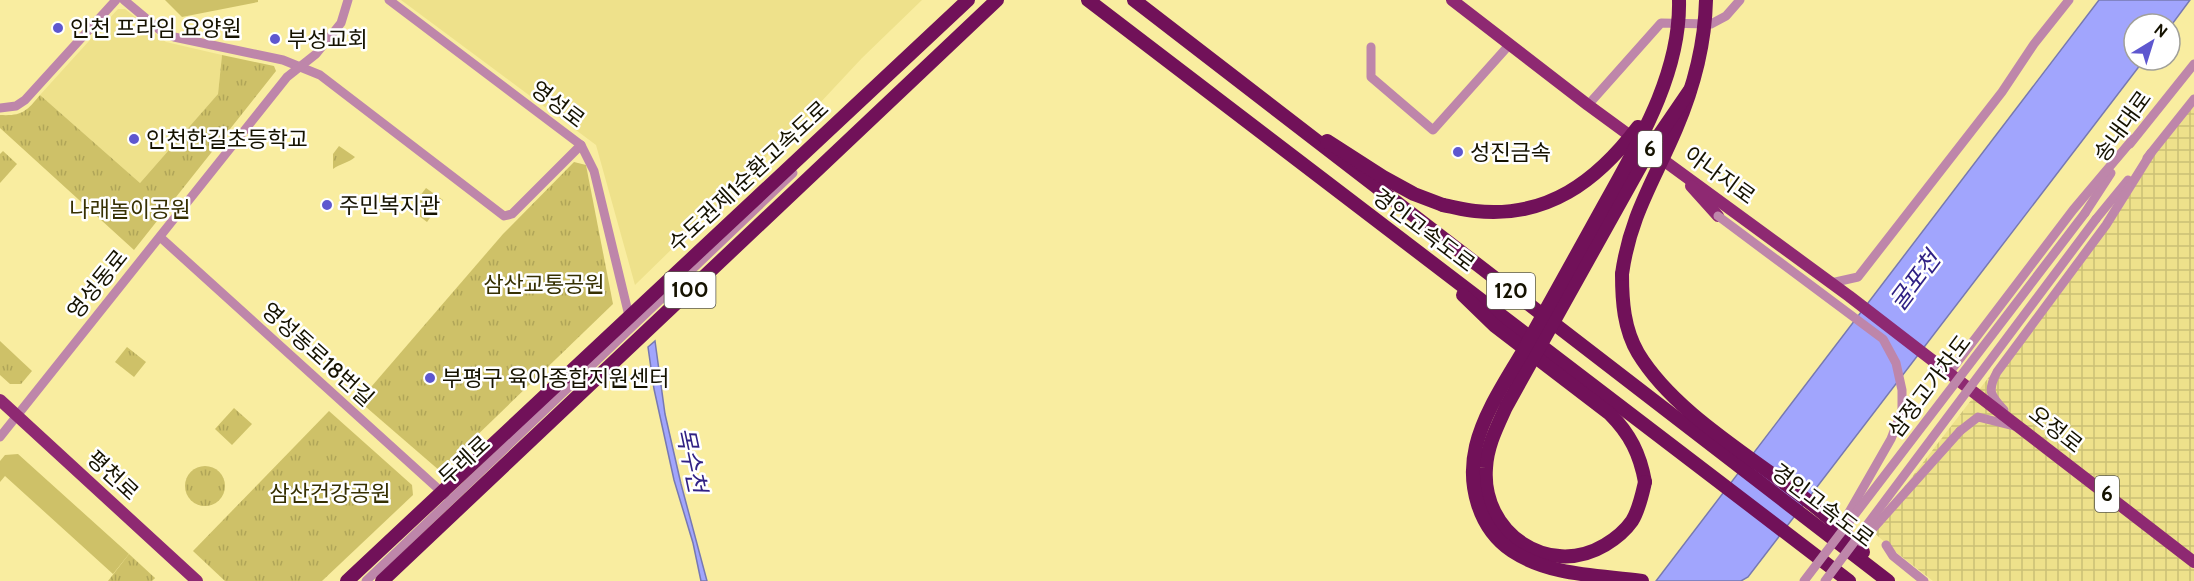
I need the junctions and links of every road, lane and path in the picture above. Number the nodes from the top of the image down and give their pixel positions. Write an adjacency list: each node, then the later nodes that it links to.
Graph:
1 (116, 0): 22 (street)
2 (124, 0): 17 (street)
3 (348, 0): 17 (street, 영성동로)
4 (389, 0): 25 (street, 영성로)
5 (968, 0): 47 (highway, 수도권제1순환고속도로 / 100, bridge)
6 (997, 0): 49 (highway, 수도권제1순환고속도로 / 100)
7 (1088, 0): 33 (highway, 경인고속도로 / 120)
8 (1134, 0): 23 (highway, 경인고속도로 / 120)
9 (1452, 0): 14 (main road, 아나지로 / 6)
10 (1679, 0): 21 (highway, bridge)
11 (1706, 0): 18 (highway, bridge)
12 (1740, 0): 20 (street)
13 (2069, 0): 34 (street)
14 (1510, 44): 15 (street); 20 (main road, 아나지로 / 6)
15 (1371, 47)
16 (2194, 64): 24 (street, 송내대로)
17 (300, 67): 25 (street); 32 (street, 영성동로)
18 (1690, 90): 33 (highway, bridge); 54 (highway, bridge)
19 (2194, 99): 26 (street, 송내대로)
20 (1588, 105): 27 (main road, 아나지로 / 6)
21 (1654, 107): 23 (highway, bridge); 50 (highway, bridge)
22 (0, 108)
23 (1294, 123): 54 (highway, 경인고속도로 / 120)
24 (2133, 139): 29 (street, 송내대로); 36 (street)
25 (581, 146): 35 (street, 영성로)
26 (2151, 153): 31 (street, 송내대로); 39 (street)
27 (1672, 165): 30 (main road); 34 (main road, 아나지로 / 6)
28 (793, 173): 35 (street, 두레로)
29 (2085, 213): 43 (street, 삼정고가차도, bridge)
30 (1718, 216): 43 (street, bridge)
31 (2096, 219): 44 (street, 삼정고가차도, bridge)
32 (160, 237): 38 (street, 영성동로); 41 (street, 영성동로18번길)
33 (1421, 253): 53 (highway, 경인고속도로 / 120)
34 (1831, 283): 36 (main road, 아나지로 / 6)
35 (632, 328): 41 (street, 두레로)
36 (1949, 373): 39 (main road, 오정로 / 6)
37 (0, 400): 38 (main road, 평천로)
38 (16, 415): 40 (street, 영성동로); 46 (main road, 평천로)
39 (2019, 427): 44 (street, bridge); 45 (main road, 오정로 / 6)
40 (0, 437)
41 (450, 500): 48 (street, 두레로)
42 (1886, 545): 55 (street)
43 (1831, 546): 51 (street, 삼정고가차도, bridge)
44 (1843, 557): 52 (street, 삼정고가차도, bridge)
45 (2194, 562)
46 (197, 581)
47 (347, 581)
48 (366, 581)
49 (382, 581)
50 (1642, 581)
51 (1804, 581)
52 (1825, 581)
53 (1849, 581)
54 (1890, 581)
55 (1924, 581)

